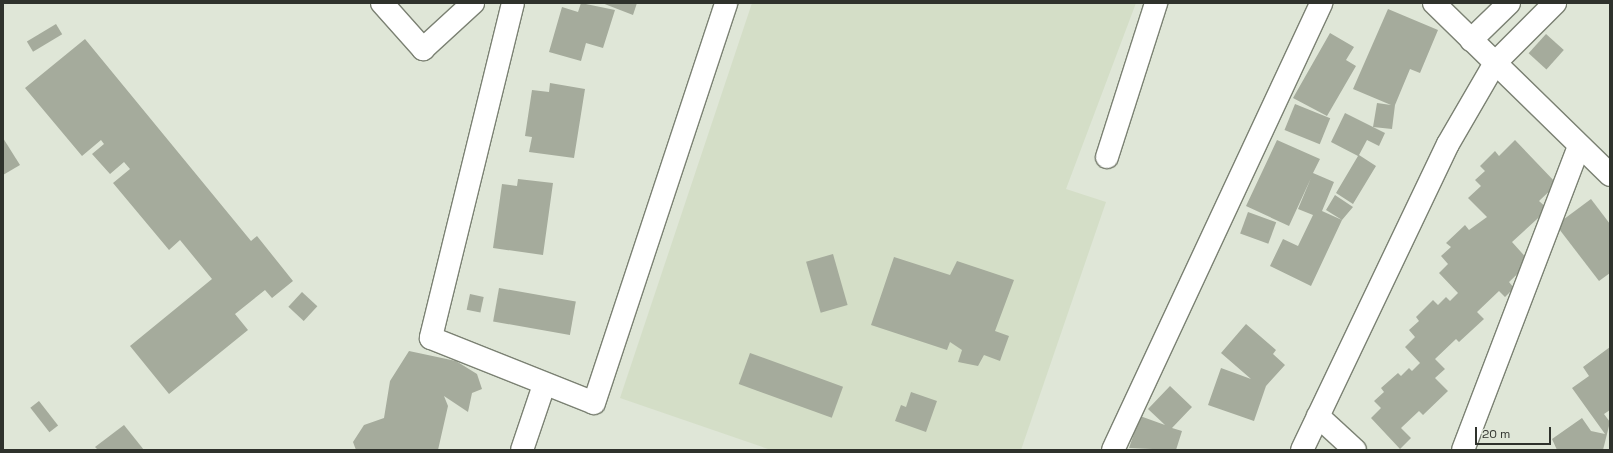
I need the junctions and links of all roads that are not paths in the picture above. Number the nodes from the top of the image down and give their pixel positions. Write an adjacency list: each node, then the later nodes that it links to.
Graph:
1 (382, 3): 2 (street)
2 (473, 3)
3 (513, 3): 15 (street)
4 (726, 3): 15 (street)
5 (1156, 3): 13 (street)
6 (1321, 3): 18 (street)
7 (1434, 3): 10 (street)
8 (1509, 3): 10 (street)
9 (1555, 3): 11 (street)
10 (1471, 40): 11 (street)
11 (1495, 63): 12 (street); 16 (street)
12 (1579, 146): 14 (street); 21 (street)
13 (1107, 157)
14 (1610, 176)
15 (544, 385): 17 (street)
16 (1318, 416): 19 (street); 20 (street)
17 (522, 450)
18 (1113, 450)
19 (1302, 450)
20 (1355, 450)
21 (1464, 450)

